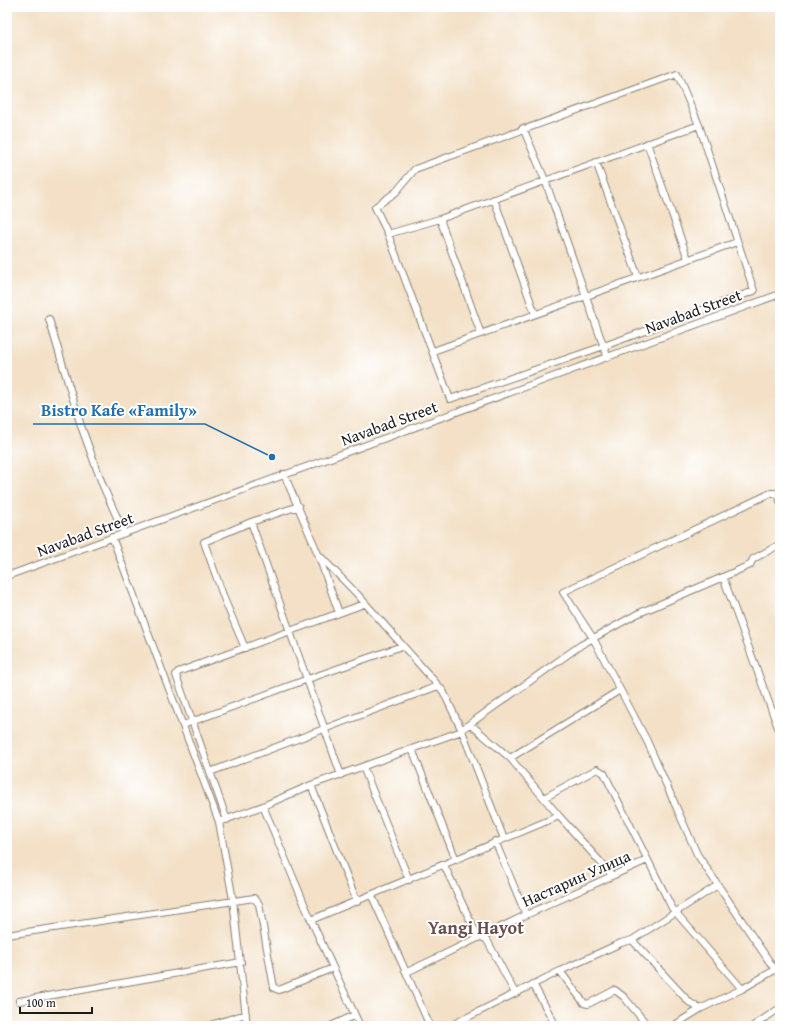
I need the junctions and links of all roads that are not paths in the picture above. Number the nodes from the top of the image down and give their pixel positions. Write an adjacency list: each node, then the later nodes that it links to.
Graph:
1 (699, 125): 2 (street); 3 (street); 9 (street)
2 (523, 128): 5 (street); 8 (street)
3 (647, 143): 4 (street); 10 (street)
4 (596, 162): 5 (street); 11 (street)
5 (545, 180): 6 (street); 13 (street)
6 (494, 200): 7 (street); 14 (street)
7 (440, 219): 8 (street); 16 (street)
8 (388, 234): 18 (street)
9 (737, 242): 10 (street); 17 (street)
10 (688, 259): 11 (street)
11 (638, 278): 13 (street)
12 (780, 294): 19 (street, Navabad Street)
13 (586, 296): 14 (street); 17 (street)
14 (535, 314): 16 (street)
15 (49, 318): 24 (street)
16 (481, 334): 18 (street)
17 (604, 346): 18 (street); 19 (street)
18 (433, 351)
19 (607, 356): 20 (street, Navabad Street)
20 (284, 474): 22 (street); 24 (street, Navabad Street)
21 (780, 502): 33 (street)
22 (299, 506): 23 (street); 27 (street)
23 (251, 522): 32 (street); 35 (street)
24 (124, 533): 25 (street, Navabad Street)
25 (112, 537): 28 (street, Navabad Street); 41 (street)
26 (780, 546): 29 (street)
27 (318, 554): 30 (street); 31 (street)
28 (7, 576)
29 (723, 577): 33 (street); 44 (street)
30 (364, 604): 31 (street); 34 (street)
31 (339, 612): 32 (street)
32 (290, 630): 35 (street); 36 (street)
33 (593, 638): 38 (street); 40 (street)
34 (402, 646): 36 (street); 37 (street)
35 (245, 648): 39 (street)
36 (308, 679): 39 (street); 42 (street)
37 (438, 686): 42 (street); 43 (street)
38 (620, 690): 46 (street); 63 (street)
39 (192, 723): 41 (street); 48 (street)
40 (470, 724): 43 (street); 46 (street)
41 (183, 726): 55 (street)
42 (325, 727): 48 (street); 49 (street)
43 (462, 730): 45 (street); 56 (street)
44 (780, 733)
45 (412, 749): 47 (street); 58 (street)
46 (510, 758): 51 (street)
47 (363, 767): 49 (street); 62 (street)
48 (210, 772): 54 (street)
49 (341, 775): 50 (street)
50 (311, 786): 52 (street); 66 (street)
51 (544, 798): 53 (street); 59 (street)
52 (263, 806): 54 (street); 69 (street)
53 (559, 816): 56 (street); 61 (street)
54 (227, 820): 55 (street)
55 (219, 822): 65 (street)
56 (504, 838): 57 (street)
57 (495, 841): 58 (street); 68 (street)
58 (456, 860): 60 (street)
59 (647, 860): 61 (street, Настарин Улица); 67 (street)
60 (444, 865): 62 (street); 71 (street)
61 (612, 875): 68 (street, Настарин Улица)
62 (409, 880): 64 (street)
63 (718, 885): 67 (street); 75 (street)
64 (372, 896): 66 (street); 77 (street)
65 (233, 900): 70 (street); 73 (street); 74 (street)
66 (357, 902): 69 (street)
67 (676, 912): 72 (street); 79 (street)
68 (526, 915): 71 (street, Настарин Улица)
69 (311, 920): 74 (street)
70 (7, 935)
71 (479, 937): 77 (street, Настарин Улица); 80 (street)
72 (632, 940): 76 (street); 83 (street)
73 (241, 962): 81 (street); 84 (street)
74 (333, 968): 85 (street)
75 (778, 969): 79 (street)
76 (560, 971): 78 (street); 93 (street)
77 (407, 972): 90 (street)
78 (534, 984): 80 (street); 92 (street)
79 (742, 989): 83 (street)
80 (515, 993): 91 (street)
81 (19, 1001)
82 (780, 1008): 95 (street)
83 (700, 1009): 94 (street)
84 (246, 1014): 86 (street); 87 (street)
85 (355, 1015): 88 (street); 89 (street)
86 (207, 1026)
87 (247, 1026)
88 (331, 1026)
89 (360, 1026)
90 (430, 1026)
91 (450, 1026)
92 (556, 1026)
93 (648, 1026)
94 (673, 1026)
95 (753, 1026)

